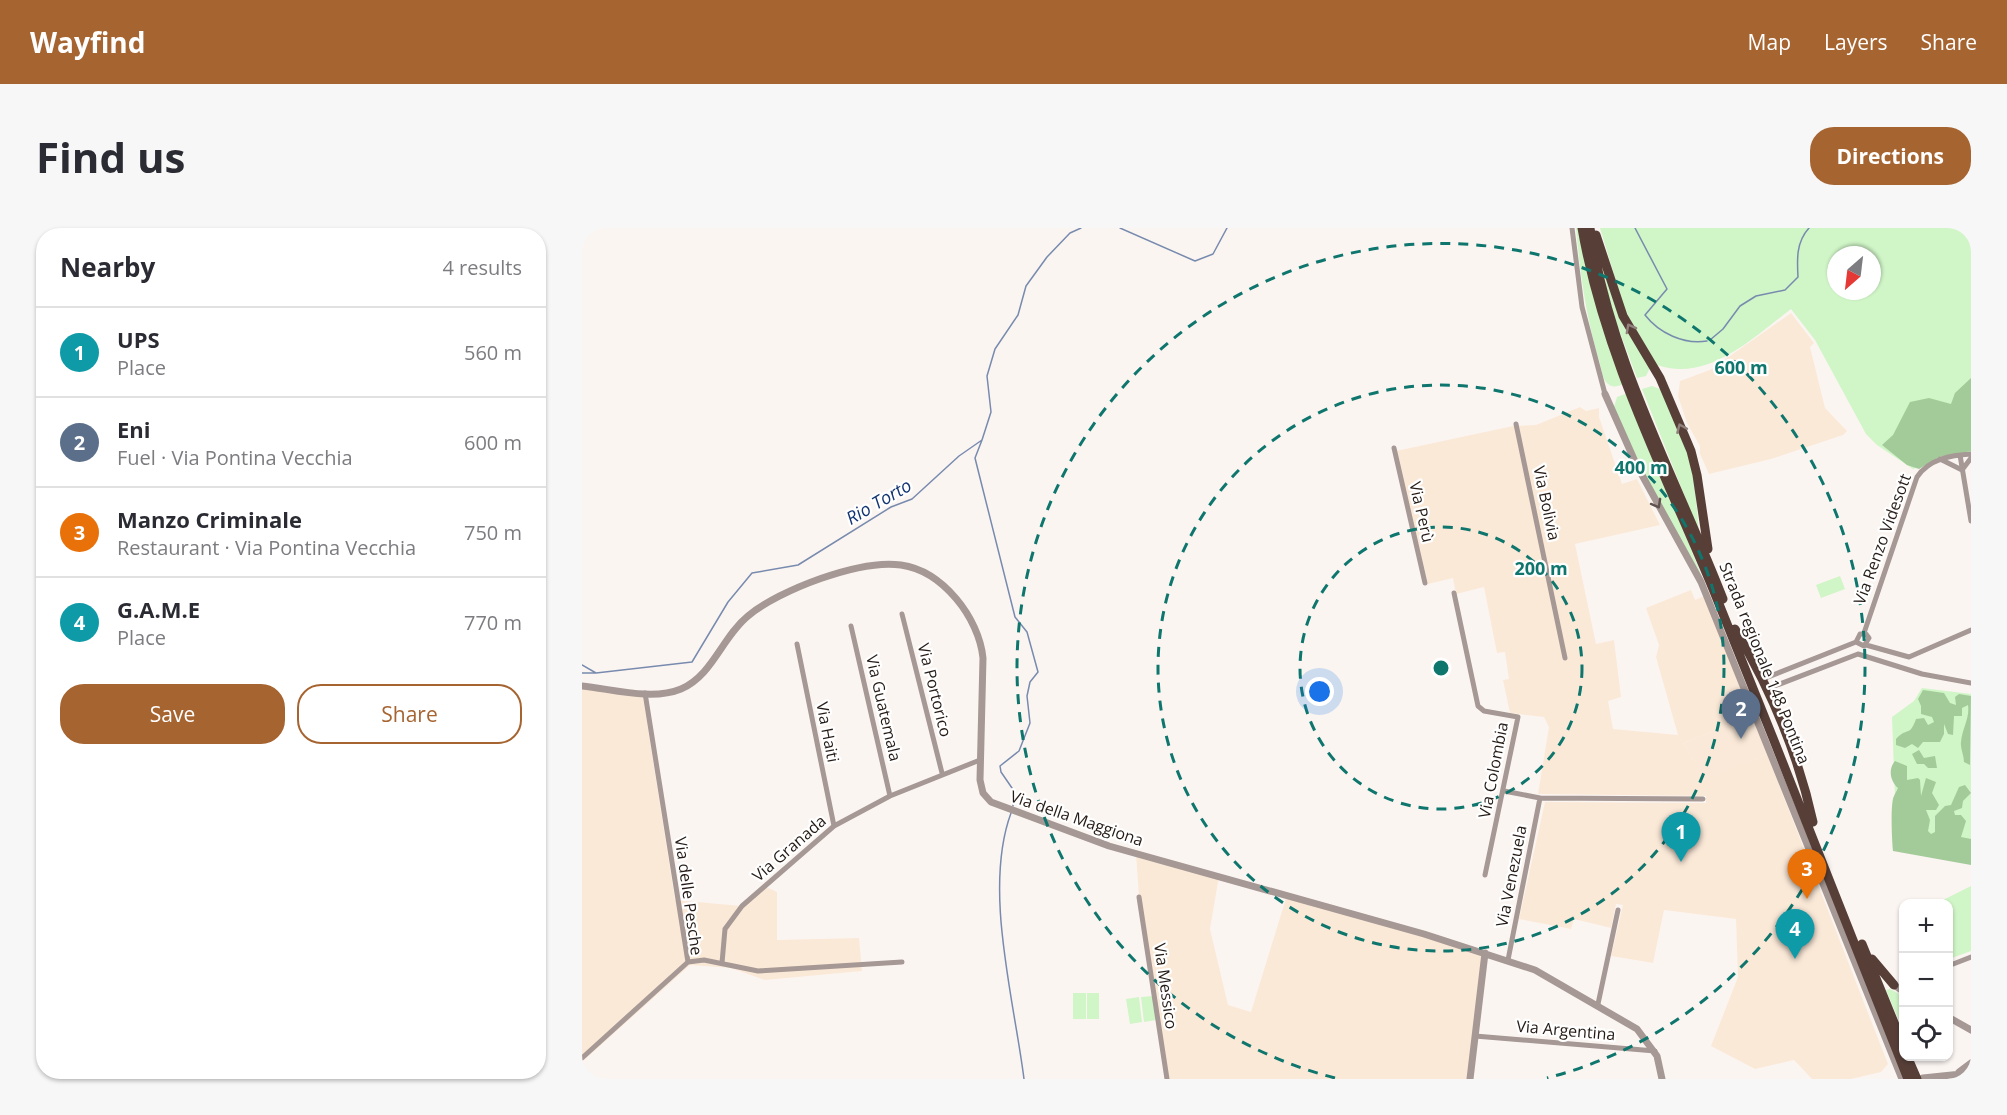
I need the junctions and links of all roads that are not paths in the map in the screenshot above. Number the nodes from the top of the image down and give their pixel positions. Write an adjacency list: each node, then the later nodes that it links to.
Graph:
1 (1572, 228): 5 (street)
2 (1582, 228): 4 (highway)
3 (1592, 228): 4 (highway); 15 (highway, one-way to 3)
4 (1599, 290): 6 (highway, Strada regionale 148 Pontina)
5 (1605, 394): 60 (street, one-way to 60)
6 (1634, 394): 15 (highway, Strada regionale 148 Pontina); 54 (highway, Strada regionale 148 Pontina)
7 (1516, 424): 25 (street, Via Bolivia)
8 (1394, 448): 14 (street, Via Perù)
9 (1960, 455): 10 (street, Via Renzo Videsott); 11 (street, Via Renzo Videsott); 12 (street)
10 (1971, 456): 12 (street)
11 (1940, 459): 12 (street); 21 (street, Via Renzo Videsott)
12 (1962, 470): 13 (street)
13 (1971, 521)
14 (1425, 583)
15 (1718, 586): 19 (highway, Strada regionale 148 Pontina)
16 (1454, 593): 34 (street, Via Colombia)
17 (902, 614): 33 (street, Via Portorico)
18 (851, 626): 35 (street, Via Guatemala)
19 (1735, 629): 27 (highway); 38 (highway, Strada regionale 148 Pontina)
20 (1971, 630): 24 (street)
21 (1864, 633): 22 (street, Via Renzo Videsott); 24 (street, Via Renzo Videsott)
22 (1856, 642): 24 (street); 26 (street, Via Renzo Videsott)
23 (797, 644): 39 (street, Via Haiti)
24 (1866, 645)
25 (1565, 658)
26 (1781, 672): 27 (street, Via Renzo Videsott); 30 (street)
27 (1763, 679): 30 (highway)
28 (1971, 683): 30 (street)
29 (582, 686): 31 (street, Via della Maggiona)
30 (1770, 688): 38 (highway)
31 (645, 693): 32 (street, Via della Maggiona); 47 (street, Via delle Pesche)
32 (980, 760): 33 (street, Via Granada); 44 (street, Via della Maggiona)
33 (942, 773): 35 (street, Via Granada)
34 (1504, 791): 36 (street); 40 (street, Via Colombia)
35 (890, 796): 39 (street, Via Granada)
36 (1540, 798): 37 (street); 46 (street, Via Venezuela)
37 (1703, 799)
38 (1813, 822): 43 (highway, Strada regionale 148 Pontina)
39 (834, 826): 49 (street, Via Granada)
40 (1485, 875)
41 (1140, 897): 68 (street, Via Messico)
42 (1618, 910): 55 (street)
43 (1860, 940): 52 (highway); 58 (highway, Strada regionale 148 Pontina)
44 (1485, 953): 46 (street, Via della Maggiona); 59 (street)
45 (1971, 957): 50 (street)
46 (1508, 960): 55 (street, Via della Maggiona)
47 (687, 962): 49 (street); 62 (street, Via delle Pesche)
48 (902, 962): 49 (street)
49 (722, 963)
50 (1953, 964)
51 (1899, 983): 52 (street)
52 (1893, 985): 53 (street)
53 (1899, 989)
54 (1877, 999): 60 (highway); 64 (highway, Strada regionale 148 Pontina)
55 (1598, 1004): 61 (street, Via della Maggiona)
56 (1953, 1020): 57 (street)
57 (1969, 1030)
58 (1899, 1035)
59 (1475, 1036): 61 (street, Via Argentina); 69 (street)
60 (1889, 1046): 64 (street)
61 (1654, 1051): 70 (street, Via della Maggiona)
62 (582, 1058)
63 (1971, 1063): 65 (street)
64 (1906, 1066): 67 (highway, Strada regionale 148 Pontina); 71 (highway, Strada regionale 148 Pontina)
65 (1956, 1073): 66 (street); 67 (street)
66 (1971, 1073)
67 (1920, 1078)
68 (1167, 1079)
69 (1470, 1079)
70 (1662, 1079)
71 (1908, 1079)

